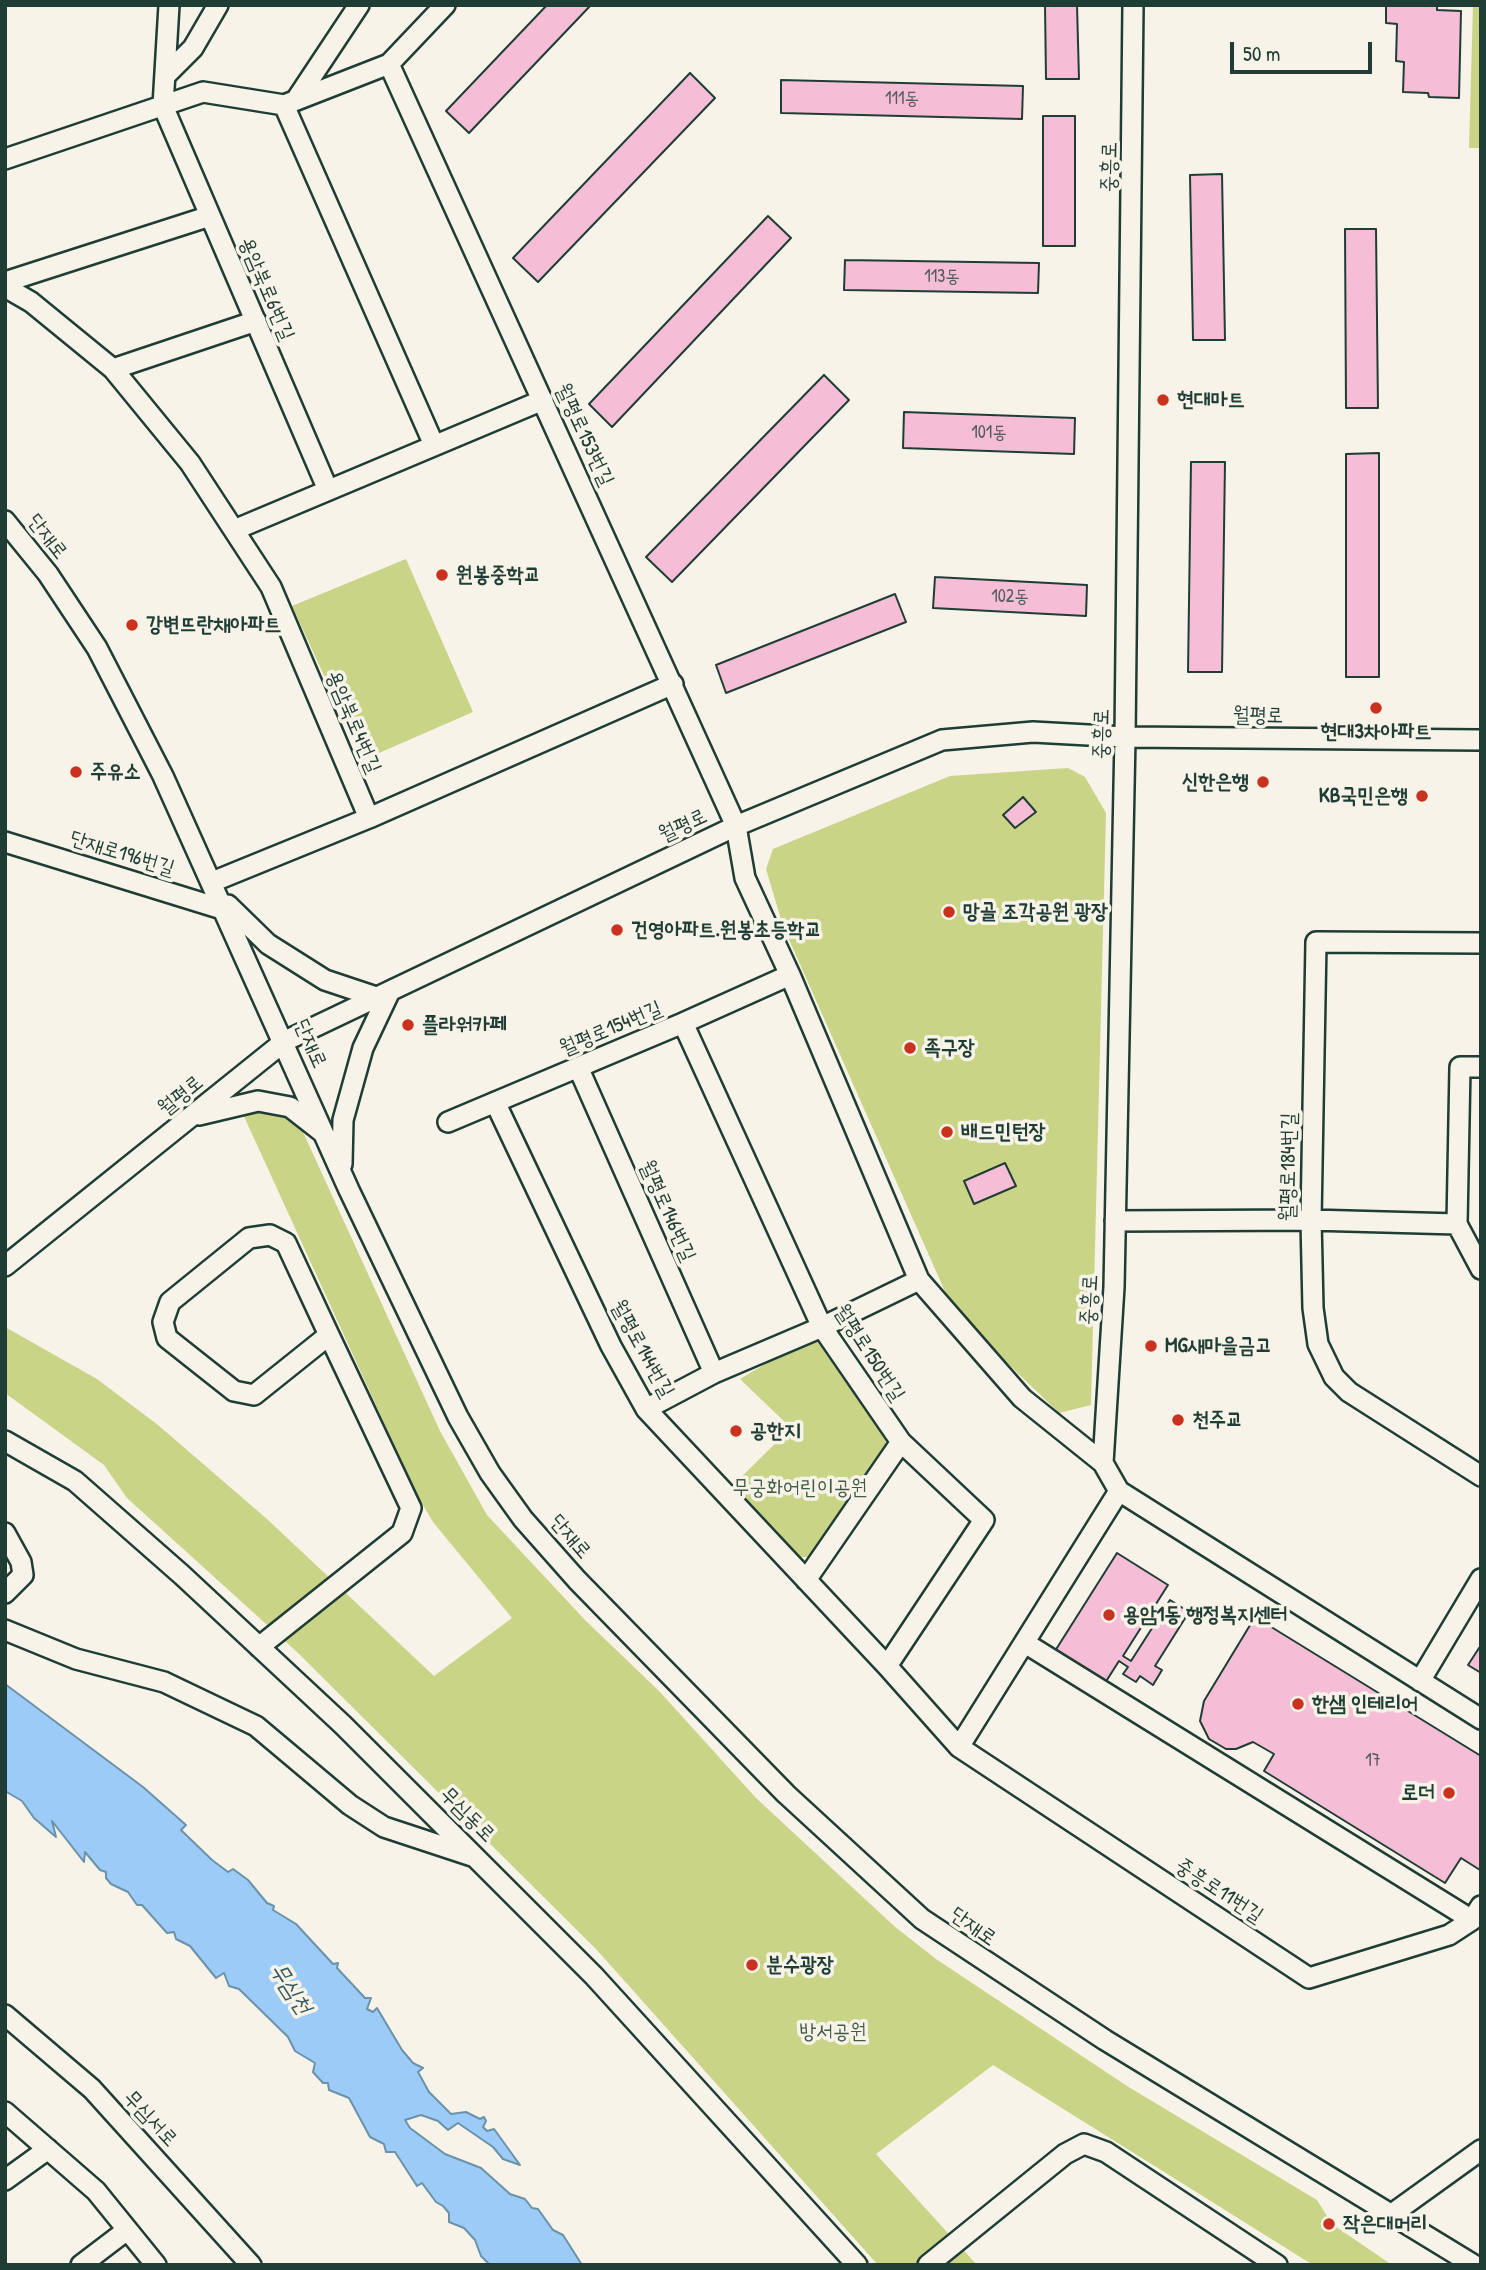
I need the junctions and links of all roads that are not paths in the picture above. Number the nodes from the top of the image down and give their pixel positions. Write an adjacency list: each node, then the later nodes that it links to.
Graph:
1 (169, 5): 7 (street)
2 (219, 5): 7 (street)
3 (359, 5): 8 (street)
4 (445, 5): 6 (street)
5 (1133, 5): 21 (street, 중흥로)
6 (389, 64): 8 (street); 15 (street, 월평로153번길)
7 (165, 76): 9 (street)
8 (290, 103): 9 (street); 16 (street)
9 (163, 106): 10 (street); 11 (street, 용암북로6번길)
10 (5, 159)
11 (210, 216): 12 (street, 용암북로4번길); 13 (street, 용암북로6번길)
12 (5, 285): 14 (street, 용암북로4번길)
13 (256, 321): 14 (street); 17 (street, 용암북로6번길)
14 (113, 369): 19 (street, 용암북로4번길)
15 (543, 400): 16 (street); 20 (street, 월평로153번길)
16 (434, 445): 17 (street)
17 (328, 490): 19 (street)
18 (5, 520): 26 (street, 단재로)
19 (234, 530): 23 (street, 용암북로4번길)
20 (673, 684): 23 (street); 24 (street, 월평로153번길)
21 (1125, 737): 22 (street, 월평로); 24 (street, 월평로); 40 (street, 중흥로)
22 (1481, 740)
23 (369, 818): 26 (street)
24 (736, 826): 28 (street, 월평로153번길); 29 (street, 월평로)
25 (5, 842): 26 (street, 단재로196번길)
26 (218, 896): 29 (street); 31 (street, 단재로)
27 (1481, 943): 39 (street, 월평로184번길)
28 (790, 975): 30 (street, 월평로154번길); 44 (street, 월평로153번길)
29 (383, 994): 31 (street, 월평로); 38 (street)
30 (683, 1023): 32 (street, 월평로154번길); 45 (street, 월평로150번길)
31 (285, 1041): 35 (street, 월평로); 37 (street, 단재로)
32 (578, 1067): 34 (street, 월평로154번길); 47 (street, 월평로146번길)
33 (1481, 1067): 41 (street)
34 (495, 1102): 36 (street, 월평로154번길); 48 (street, 월평로144번길)
35 (191, 1117): 37 (street); 42 (street, 월평로)
36 (447, 1122)
37 (325, 1135): 38 (street, 단재로)
38 (341, 1172): 72 (street, 단재로)
39 (1311, 1220): 40 (street); 41 (street); 52 (street, 월평로184번길)
40 (1115, 1221): 51 (street, 중흥로)
41 (1457, 1224): 43 (street)
42 (5, 1266)
43 (1481, 1269)
44 (919, 1280): 45 (street); 51 (street, 월평로153번길)
45 (822, 1327): 47 (street); 50 (street, 월평로150번길)
46 (330, 1335): 46 (street); 60 (street)
47 (714, 1373): 48 (street)
48 (646, 1409): 56 (street, 월평로144번길)
49 (5, 1441): 60 (street, 무심동로)
50 (901, 1442): 56 (street); 61 (street, 월평로150번길)
51 (1102, 1463): 53 (street)
52 (1481, 1476)
53 (1119, 1491): 59 (street); 62 (street)
54 (5, 1533): 57 (street)
55 (1481, 1579): 62 (street)
56 (806, 1580): 61 (street, 월평로144번길)
57 (5, 1593)
58 (5, 1630): 65 (street)
59 (1025, 1643): 64 (street); 66 (street, 중흥로11번길)
60 (259, 1647): 65 (street, 무심동로)
61 (887, 1666): 64 (street, 월평로144번길)
62 (1420, 1681): 63 (street)
63 (1481, 1719)
64 (959, 1747): 66 (street, 중흥로11번길)
65 (477, 1857): 77 (street, 무심동로)
66 (1476, 1913)
67 (5, 2015): 76 (street, 무심서로)
68 (5, 2112): 69 (street)
69 (48, 2149): 71 (street); 73 (street)
70 (1481, 2150): 72 (street)
71 (5, 2180)
72 (1392, 2214): 80 (street, 단재로)
73 (127, 2230): 74 (street); 75 (street)
74 (81, 2265)
75 (156, 2265)
76 (251, 2265)
77 (857, 2265)
78 (928, 2265): 79 (street)
79 (1278, 2265)
80 (1474, 2265)

